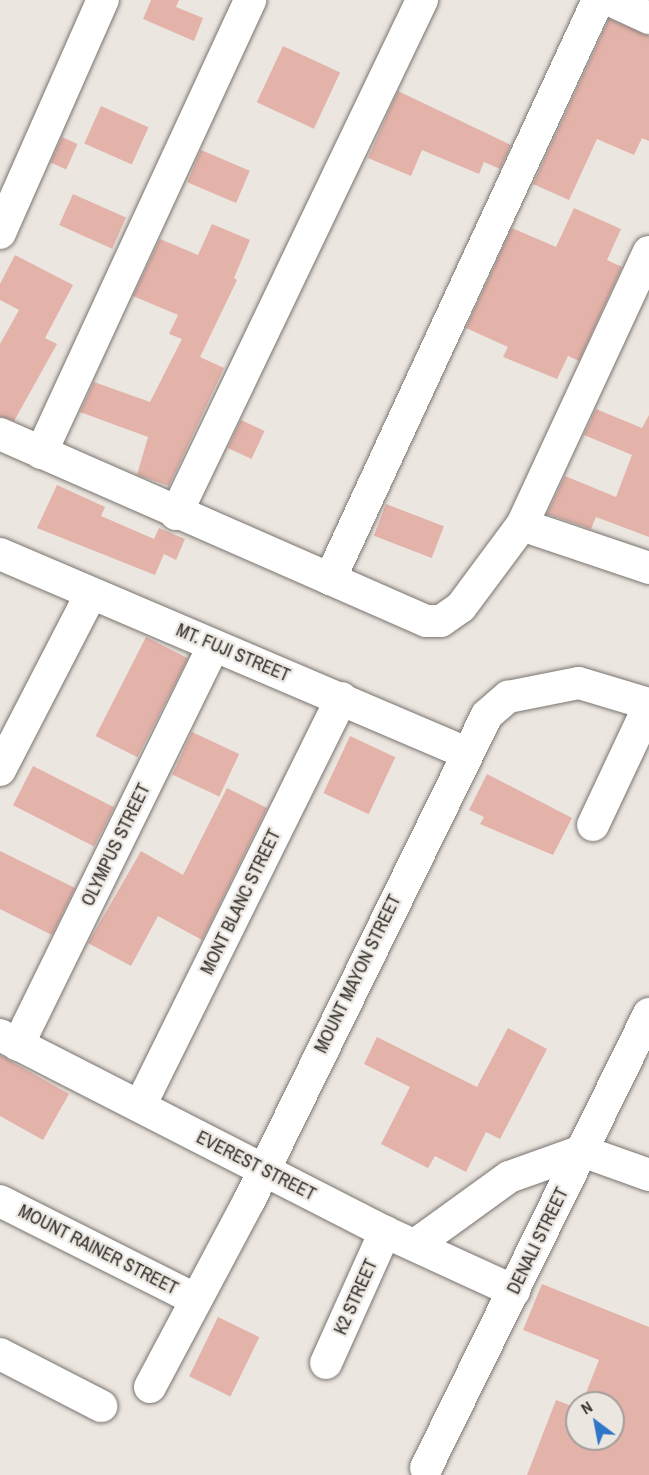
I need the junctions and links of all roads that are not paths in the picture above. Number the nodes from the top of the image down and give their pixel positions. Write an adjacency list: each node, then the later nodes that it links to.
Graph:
1 (103, 0): 7 (street)
2 (250, 0): 10 (street)
3 (422, 0): 11 (street)
4 (598, 0): 15 (street)
5 (610, 0): 6 (street)
6 (649, 18)
7 (4, 216)
8 (649, 252): 12 (street)
9 (0, 434): 10 (street)
10 (41, 453): 11 (street)
11 (176, 514): 15 (street)
12 (522, 525): 14 (street); 15 (street)
13 (0, 554): 16 (street, MT. FUJI STREET)
14 (649, 568)
15 (330, 579)
16 (92, 594): 17 (street, MT. FUJI STREET); 21 (street)
17 (214, 645): 18 (street, MT. FUJI STREET); 24 (street, OLYMPUS STREET)
18 (342, 699): 20 (street, MT. FUJI STREET); 25 (street, MONT BLANC STREET)
19 (649, 705): 20 (street, MOUNT MAYON STREET); 22 (street)
20 (466, 753): 27 (street, MOUNT MAYON STREET)
21 (0, 770)
22 (593, 825)
23 (649, 1014): 26 (street, DENALI STREET)
24 (9, 1040): 25 (street, EVEREST STREET)
25 (140, 1106): 27 (street, EVEREST STREET)
26 (582, 1151): 28 (street); 31 (street); 32 (street, DENALI STREET)
27 (261, 1169): 30 (street, EVEREST STREET); 33 (street, MOUNT MAYON STREET)
28 (649, 1175)
29 (0, 1201): 33 (street, MOUNT RAINER STREET)
30 (385, 1232): 31 (street, EVEREST STREET); 35 (street, K2 STREET)
31 (414, 1245): 32 (street, EVEREST STREET)
32 (514, 1291): 38 (street, DENALI STREET)
33 (195, 1299): 36 (street, MOUNT MAYON STREET)
34 (0, 1354): 37 (street)
35 (326, 1363)
36 (150, 1387)
37 (101, 1407)
38 (426, 1468)

